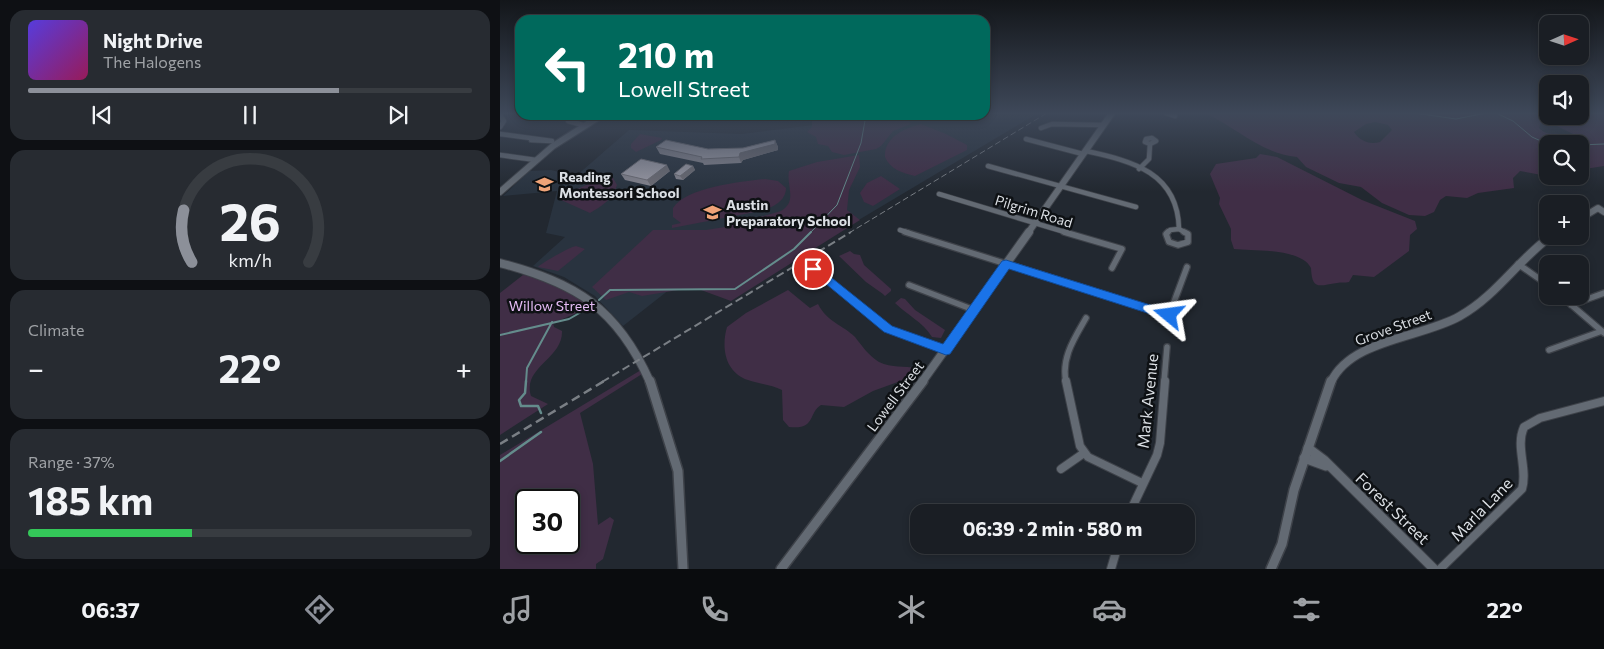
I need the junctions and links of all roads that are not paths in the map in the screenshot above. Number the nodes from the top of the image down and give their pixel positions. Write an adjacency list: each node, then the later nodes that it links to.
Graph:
1 (531, 140): 4 (street)
2 (1028, 140): 6 (street)
3 (1093, 140): 6 (main road, Lowell Street)
4 (555, 141): 8 (main road)
5 (1150, 144): 10 (street)
6 (1084, 153): 10 (street); 11 (main road, Lowell Street)
7 (500, 154): 8 (street)
8 (536, 160): 12 (main road)
9 (988, 166): 11 (street)
10 (1139, 168): 19 (street)
11 (1061, 186): 14 (street); 17 (main road, Lowell Street)
12 (501, 189)
13 (939, 194): 17 (street, Pilgrim Road)
14 (1136, 207)
15 (1600, 209): 16 (main road)
16 (1604, 216)
17 (1035, 222): 22 (main road, Lowell Street); 25 (street, Pilgrim Road)
18 (900, 230): 22 (street)
19 (1179, 230): 19 (street)
20 (1539, 245): 23 (main road, Grove Street)
21 (500, 263): 49 (main road)
22 (1006, 264): 32 (main road, Lowell Street); 33 (street)
23 (1518, 264): 27 (street); 41 (main road, Grove Street)
24 (1188, 267): 33 (street)
25 (1112, 268)
26 (813, 269): 38 (street)
27 (1539, 279)
28 (909, 285): 32 (street)
29 (1604, 293): 30 (street)
30 (1589, 298)
31 (1571, 305): 36 (street)
32 (974, 310): 38 (main road, Lowell Street)
33 (1169, 315): 35 (street)
34 (1086, 318): 42 (street)
35 (1169, 324)
36 (1603, 332): 39 (street)
37 (1167, 347): 46 (street, Mark Avenue)
38 (946, 350): 50 (main road, Lowell Street)
39 (1549, 350)
40 (1604, 401): 54 (street, Marla Lane)
41 (1308, 448): 43 (main road, Grove Street); 45 (street, Forest Street)
42 (1084, 453): 44 (street); 46 (street)
43 (1304, 458): 45 (street, Forest Street); 52 (main road, Grove Street)
44 (1060, 468)
45 (1331, 468): 53 (street, Forest Street)
46 (1142, 483): 47 (street, Mark Avenue)
47 (1133, 504)
48 (1115, 554): 51 (street)
49 (683, 569)
50 (780, 569)
51 (1111, 569)
52 (1272, 569)
53 (1434, 569)
54 (1440, 569)

